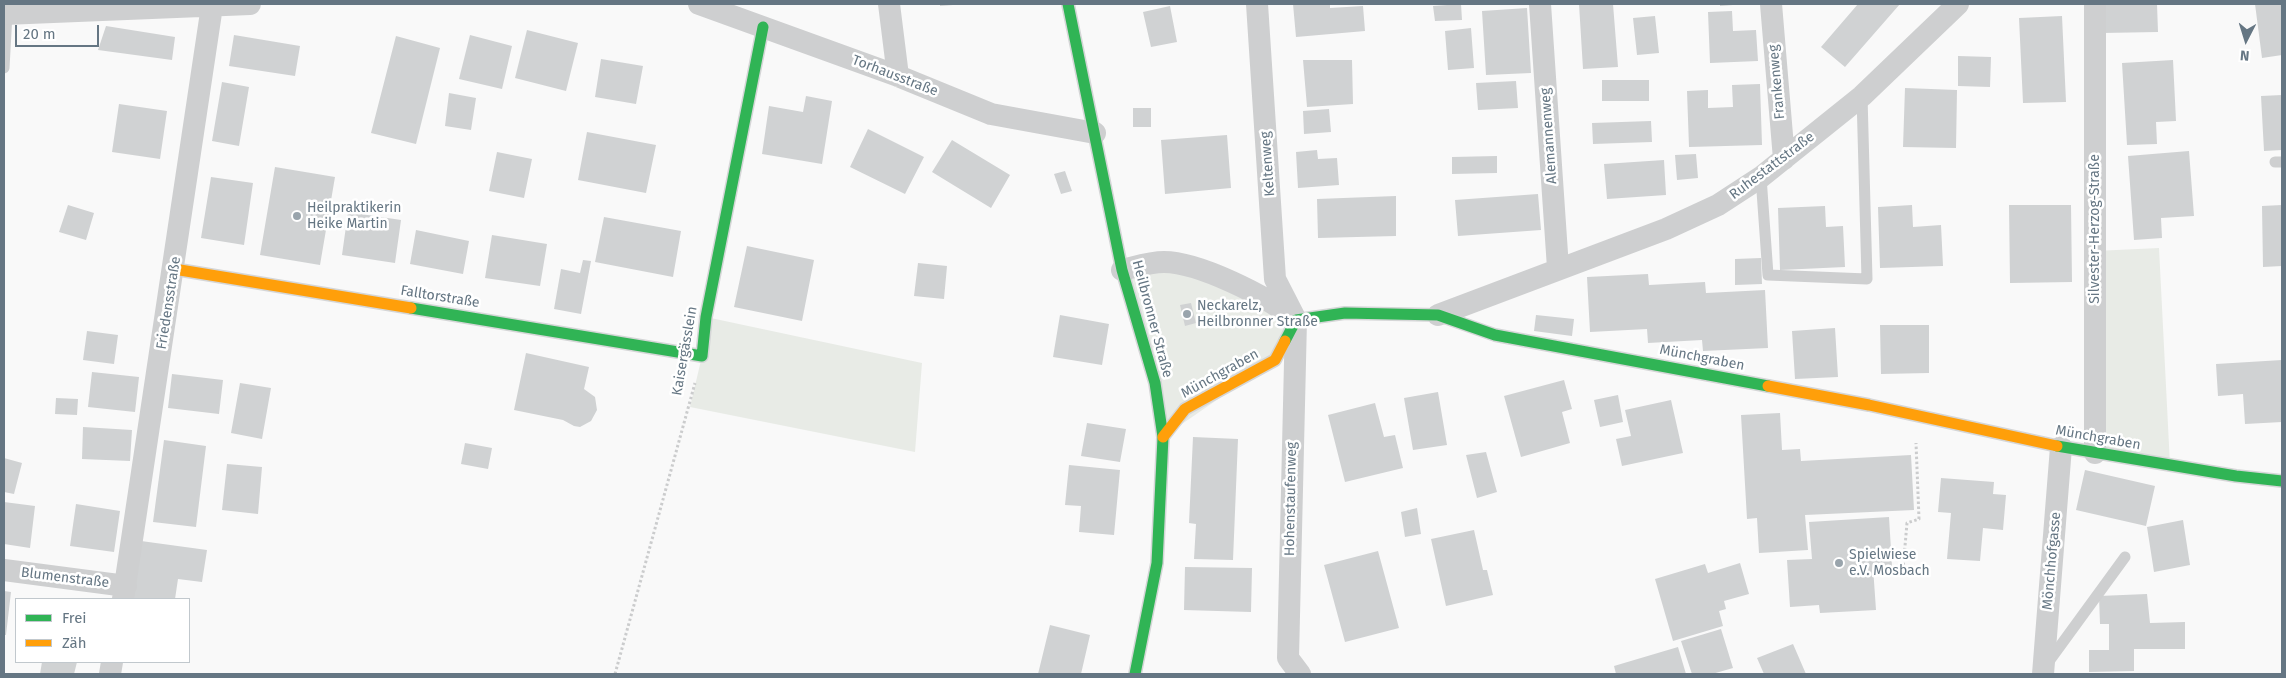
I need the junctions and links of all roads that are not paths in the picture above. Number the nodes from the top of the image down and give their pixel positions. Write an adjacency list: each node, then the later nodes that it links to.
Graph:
1 (250, 4): 10 (street)
2 (699, 4): 12 (street, Torhausstraße)
3 (889, 4): 14 (street)
4 (1068, 4): 16 (street, Heilbronner Straße)
5 (1257, 4): 23 (street, Keltenweg)
6 (1540, 4): 19 (street, Alemannenweg)
7 (1771, 4): 17 (street, Frankenweg)
8 (1958, 4): 15 (street, Ruhestattstraße)
9 (2095, 4): 27 (street, Silvester-Herzog-Straße)
10 (212, 6): 11 (street); 20 (street, Friedensstraße)
11 (6, 14): 13 (lane)
12 (763, 27): 14 (street, Torhausstraße); 24 (street, Kaisergässlein)
13 (4, 68)
14 (898, 76): 16 (street, Torhausstraße)
15 (1862, 96): 17 (street, Ruhestattstraße); 18 (lane)
16 (1095, 134): 21 (street, Heilbronner Straße)
17 (1784, 159): 18 (street, Ruhestattstraße)
18 (1761, 177): 19 (street, Ruhestattstraße)
19 (1558, 268): 22 (street, Ruhestattstraße)
20 (174, 269): 24 (street, Falltorstraße); 31 (street, Friedensstraße)
21 (1122, 270): 23 (street); 25 (street, Heilbronner Straße)
22 (1438, 315): 23 (street, Münchgraben); 26 (street, Münchgraben)
23 (1296, 320): 25 (street, Münchgraben); 34 (street, Hohenstaufenweg)
24 (702, 356)
25 (1162, 437): 33 (street, Heilbronner Straße)
26 (2061, 447): 27 (street, Münchgraben); 32 (street, Mönchhofgasse)
27 (2095, 454): 28 (street, Münchgraben)
28 (2282, 481)
29 (2125, 557): 32 (lane)
30 (4, 570): 31 (street, Blumenstraße)
31 (125, 592)
32 (2043, 672)
33 (1136, 674)
34 (1300, 674)

